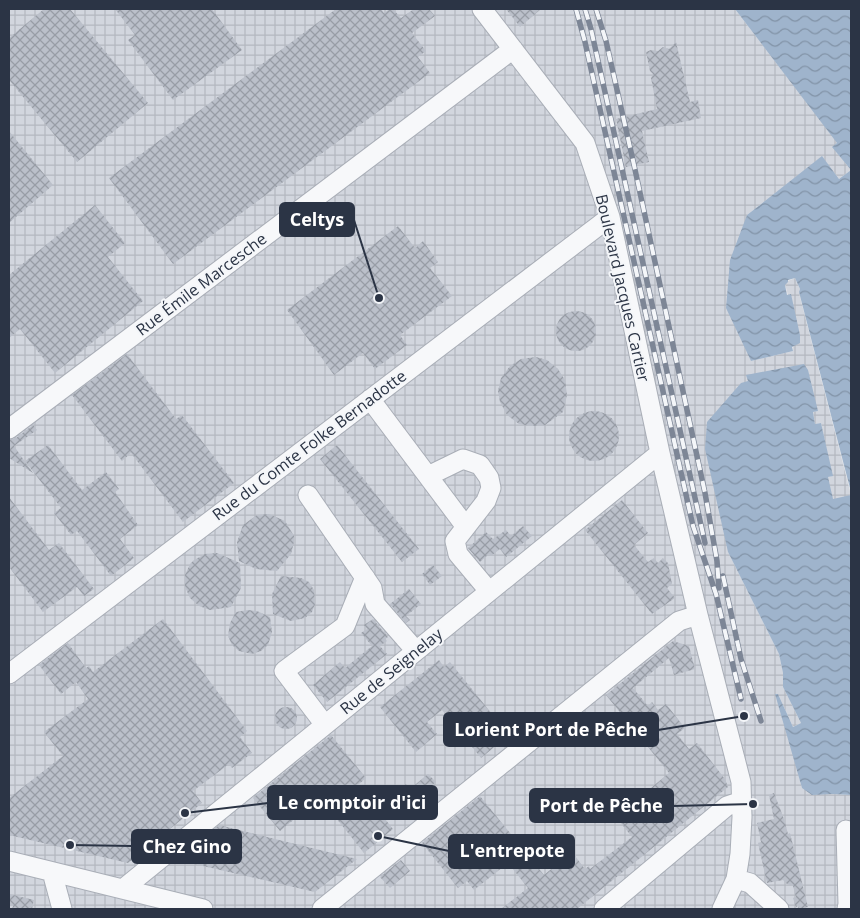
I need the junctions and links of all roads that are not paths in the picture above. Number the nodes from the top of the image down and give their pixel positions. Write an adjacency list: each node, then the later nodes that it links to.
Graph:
1 (482, 9): 2 (street, Boulevard Jacques Cartier)
2 (512, 49): 3 (street, Boulevard Jacques Cartier); 5 (street, Rue Émile Marcesche)
3 (610, 216): 4 (street, Rue du Comte Folke Bernadotte); 6 (street, Boulevard Jacques Cartier)
4 (370, 399): 7 (street); 14 (street, Rue du Comte Folke Bernadotte)
5 (9, 429)
6 (660, 453): 11 (street, Rue de Seignelay); 12 (street, Boulevard Jacques Cartier)
7 (428, 476): 9 (street); 9 (street)
8 (308, 495): 10 (street)
9 (466, 528): 11 (street)
10 (365, 578): 13 (street); 15 (street)
11 (490, 591): 13 (street, Rue de Seignelay)
12 (698, 615): 16 (street, Boulevard Jacques Cartier); 24 (street)
13 (416, 651): 15 (street, Rue de Seignelay)
14 (9, 674)
15 (324, 725): 21 (street, Rue de Seignelay)
16 (742, 801): 20 (street, Boulevard Jacques Cartier); 25 (street)
17 (846, 830): 28 (street)
18 (9, 861): 19 (street)
19 (52, 872): 21 (street); 22 (street)
20 (736, 879): 26 (street, Boulevard Jacques Cartier); 27 (street)
21 (123, 889): 23 (street)
22 (62, 909)
23 (203, 909)
24 (322, 909)
25 (604, 909)
26 (722, 909)
27 (779, 909)
28 (847, 909)

